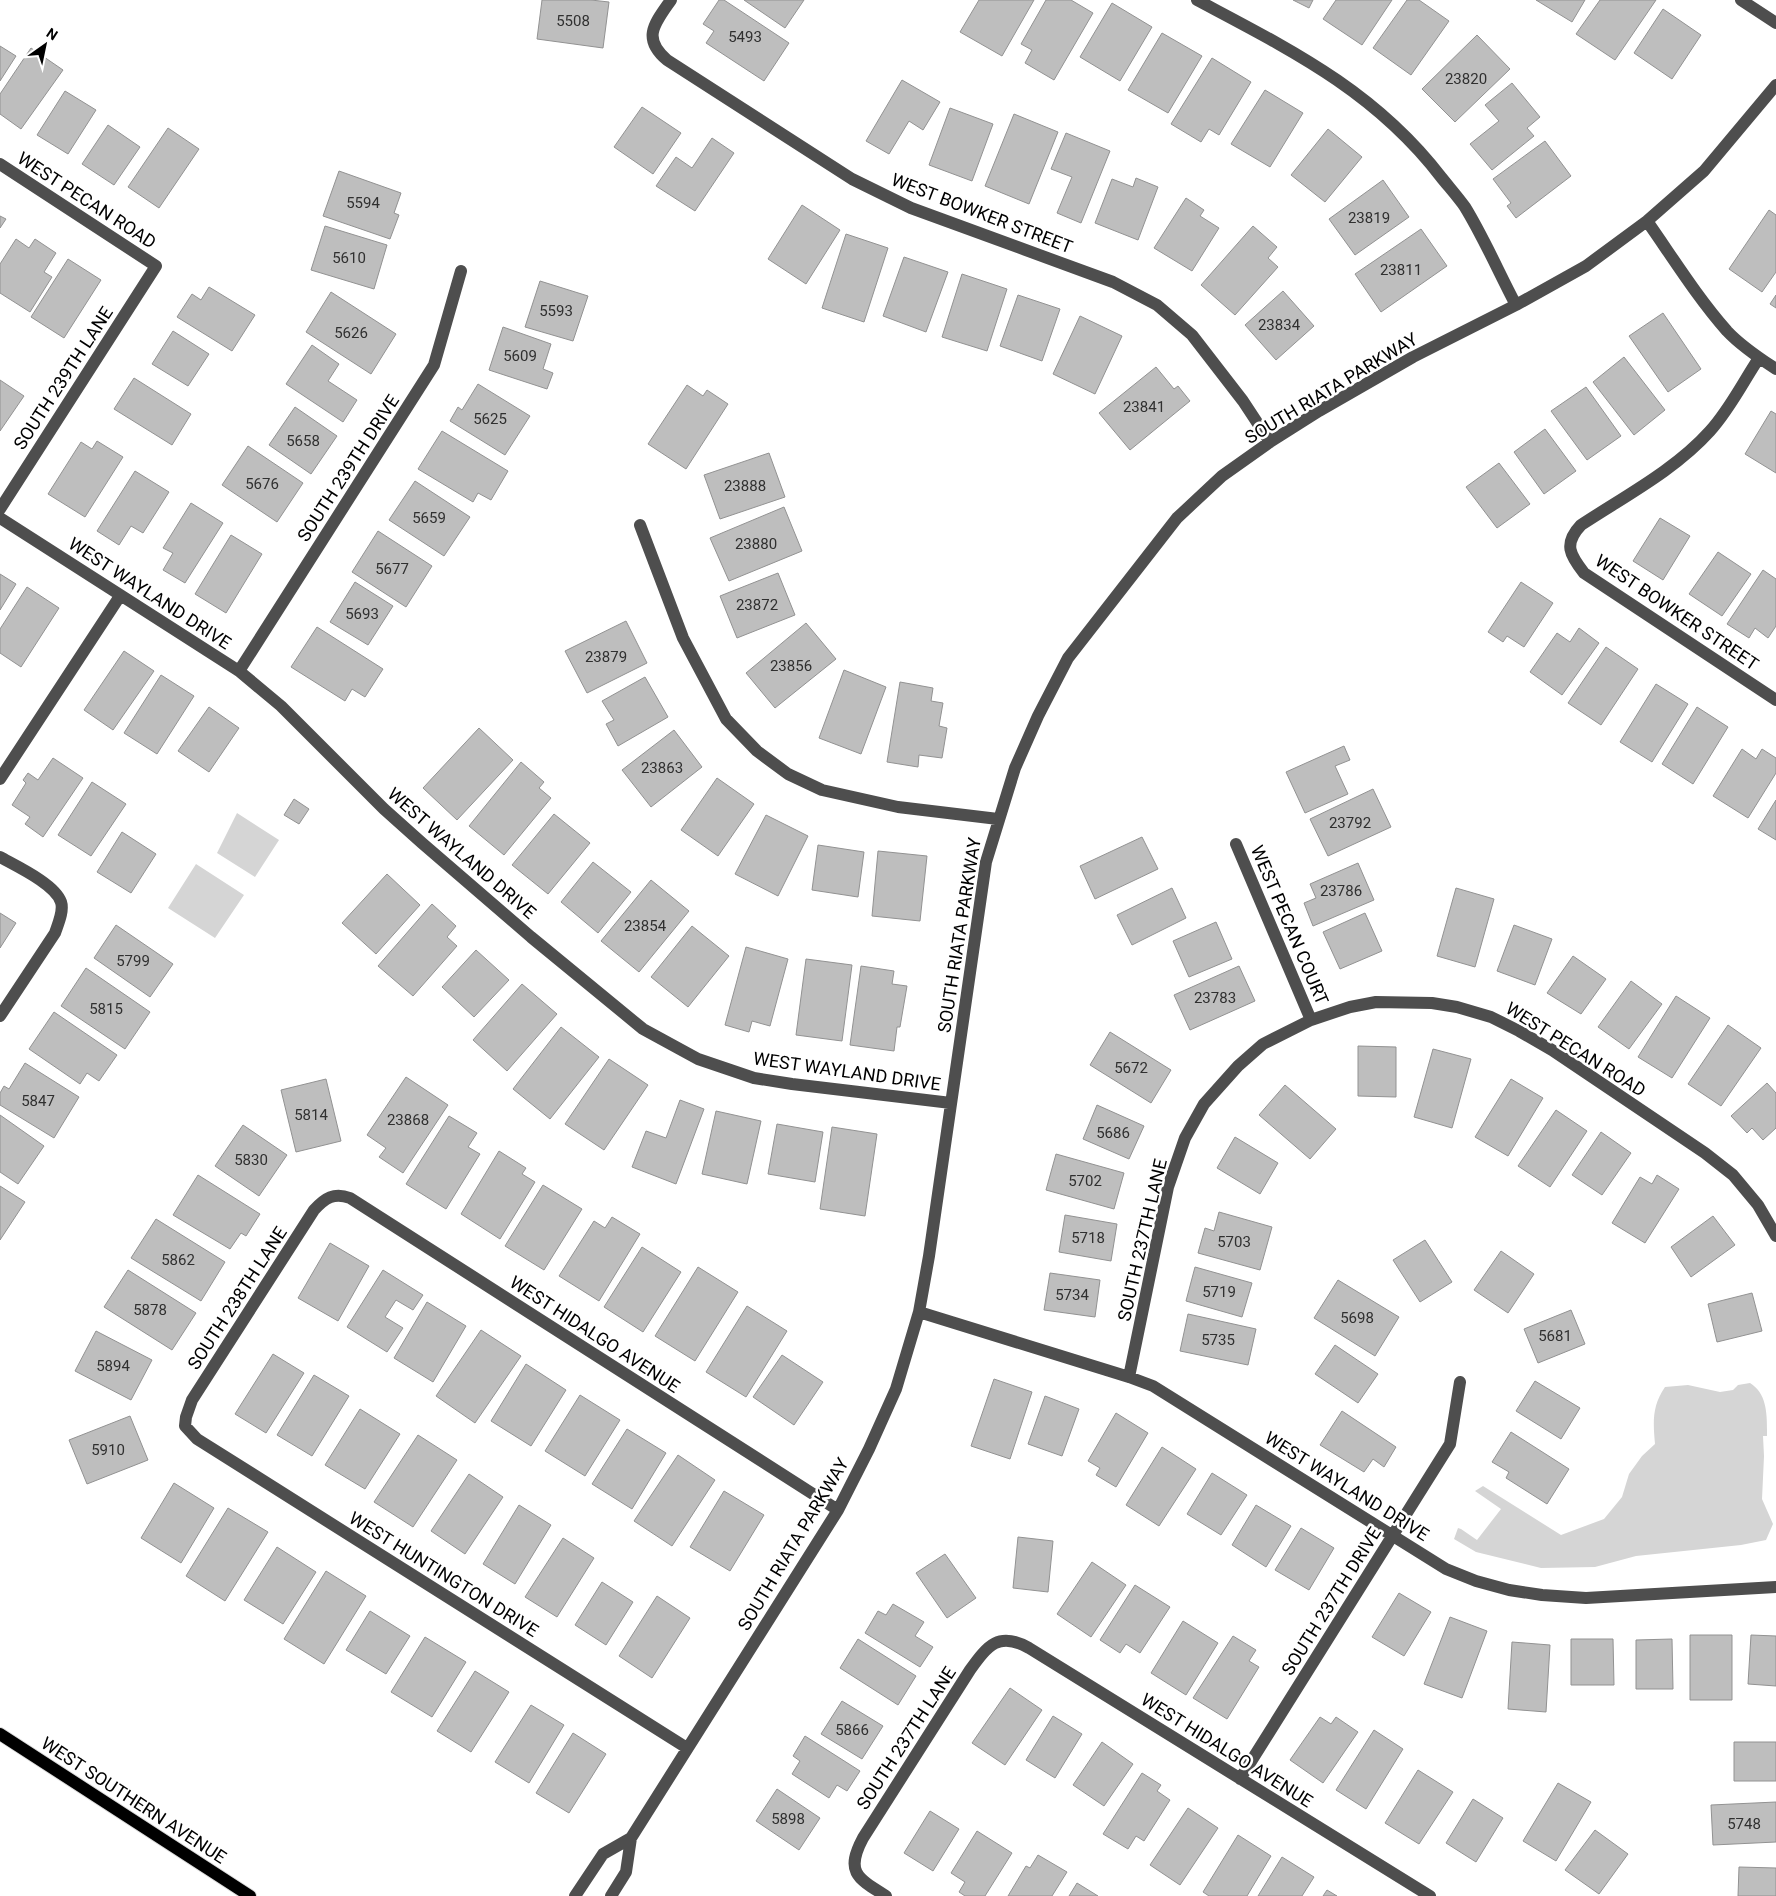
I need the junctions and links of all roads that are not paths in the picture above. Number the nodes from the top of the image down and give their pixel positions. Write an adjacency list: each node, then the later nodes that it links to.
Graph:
1 (671, 0): 13 (street, WEST BOWKER STREET)
2 (1197, 0): 10 (street)
3 (1741, 0): 4 (street)
4 (1776, 23)
5 (1776, 85): 7 (street, SOUTH RIATA PARKWAY)
6 (0, 164): 8 (street, WEST PECAN ROAD)
7 (1648, 222): 10 (street, SOUTH RIATA PARKWAY); 11 (street)
8 (156, 266): 14 (street, SOUTH 239TH LANE)
9 (461, 272): 18 (street, SOUTH 239TH DRIVE)
10 (1516, 305): 13 (street, SOUTH RIATA PARKWAY)
11 (1758, 358): 12 (street); 19 (street, WEST BOWKER STREET)
12 (1776, 369)
13 (1270, 442): 21 (street, SOUTH RIATA PARKWAY)
14 (0, 509)
15 (0, 518): 17 (street, WEST WAYLAND DRIVE)
16 (640, 525): 21 (street)
17 (120, 596): 18 (street, WEST WAYLAND DRIVE); 20 (street)
18 (239, 671): 26 (street, WEST WAYLAND DRIVE)
19 (1776, 700)
20 (0, 779)
21 (998, 819): 26 (street, SOUTH RIATA PARKWAY)
22 (1236, 844): 25 (street, WEST PECAN COURT)
23 (0, 857): 24 (street)
24 (0, 1016)
25 (1311, 1020): 28 (street, WEST PECAN ROAD); 30 (street, SOUTH 237TH LANE)
26 (951, 1103): 29 (street, SOUTH RIATA PARKWAY)
27 (332, 1196): 32 (street, SOUTH 238TH LANE); 33 (street, WEST HIDALGO AVENUE)
28 (1776, 1236)
29 (919, 1312): 30 (street, WEST WAYLAND DRIVE); 33 (street, SOUTH RIATA PARKWAY)
30 (1129, 1377): 34 (street, WEST WAYLAND DRIVE)
31 (1460, 1382): 34 (street, SOUTH 237TH DRIVE)
32 (185, 1426): 38 (street, WEST HUNTINGTON DRIVE)
33 (838, 1510): 38 (street, SOUTH RIATA PARKWAY)
34 (1392, 1535): 35 (street, WEST WAYLAND DRIVE); 39 (street, SOUTH 237TH DRIVE)
35 (1776, 1587)
36 (1002, 1640): 39 (street, WEST HIDALGO AVENUE); 44 (street, SOUTH 237TH LANE)
37 (0, 1734): 41 (main road, WEST SOUTHERN AVENUE)
38 (687, 1748): 40 (street, SOUTH RIATA PARKWAY)
39 (1240, 1779): 45 (street, WEST HIDALGO AVENUE)
40 (631, 1838): 42 (street, SOUTH RIATA PARKWAY); 43 (street, SOUTH RIATA PARKWAY)
41 (250, 1896)
42 (576, 1896)
43 (611, 1896)
44 (886, 1896)
45 (1430, 1896)

